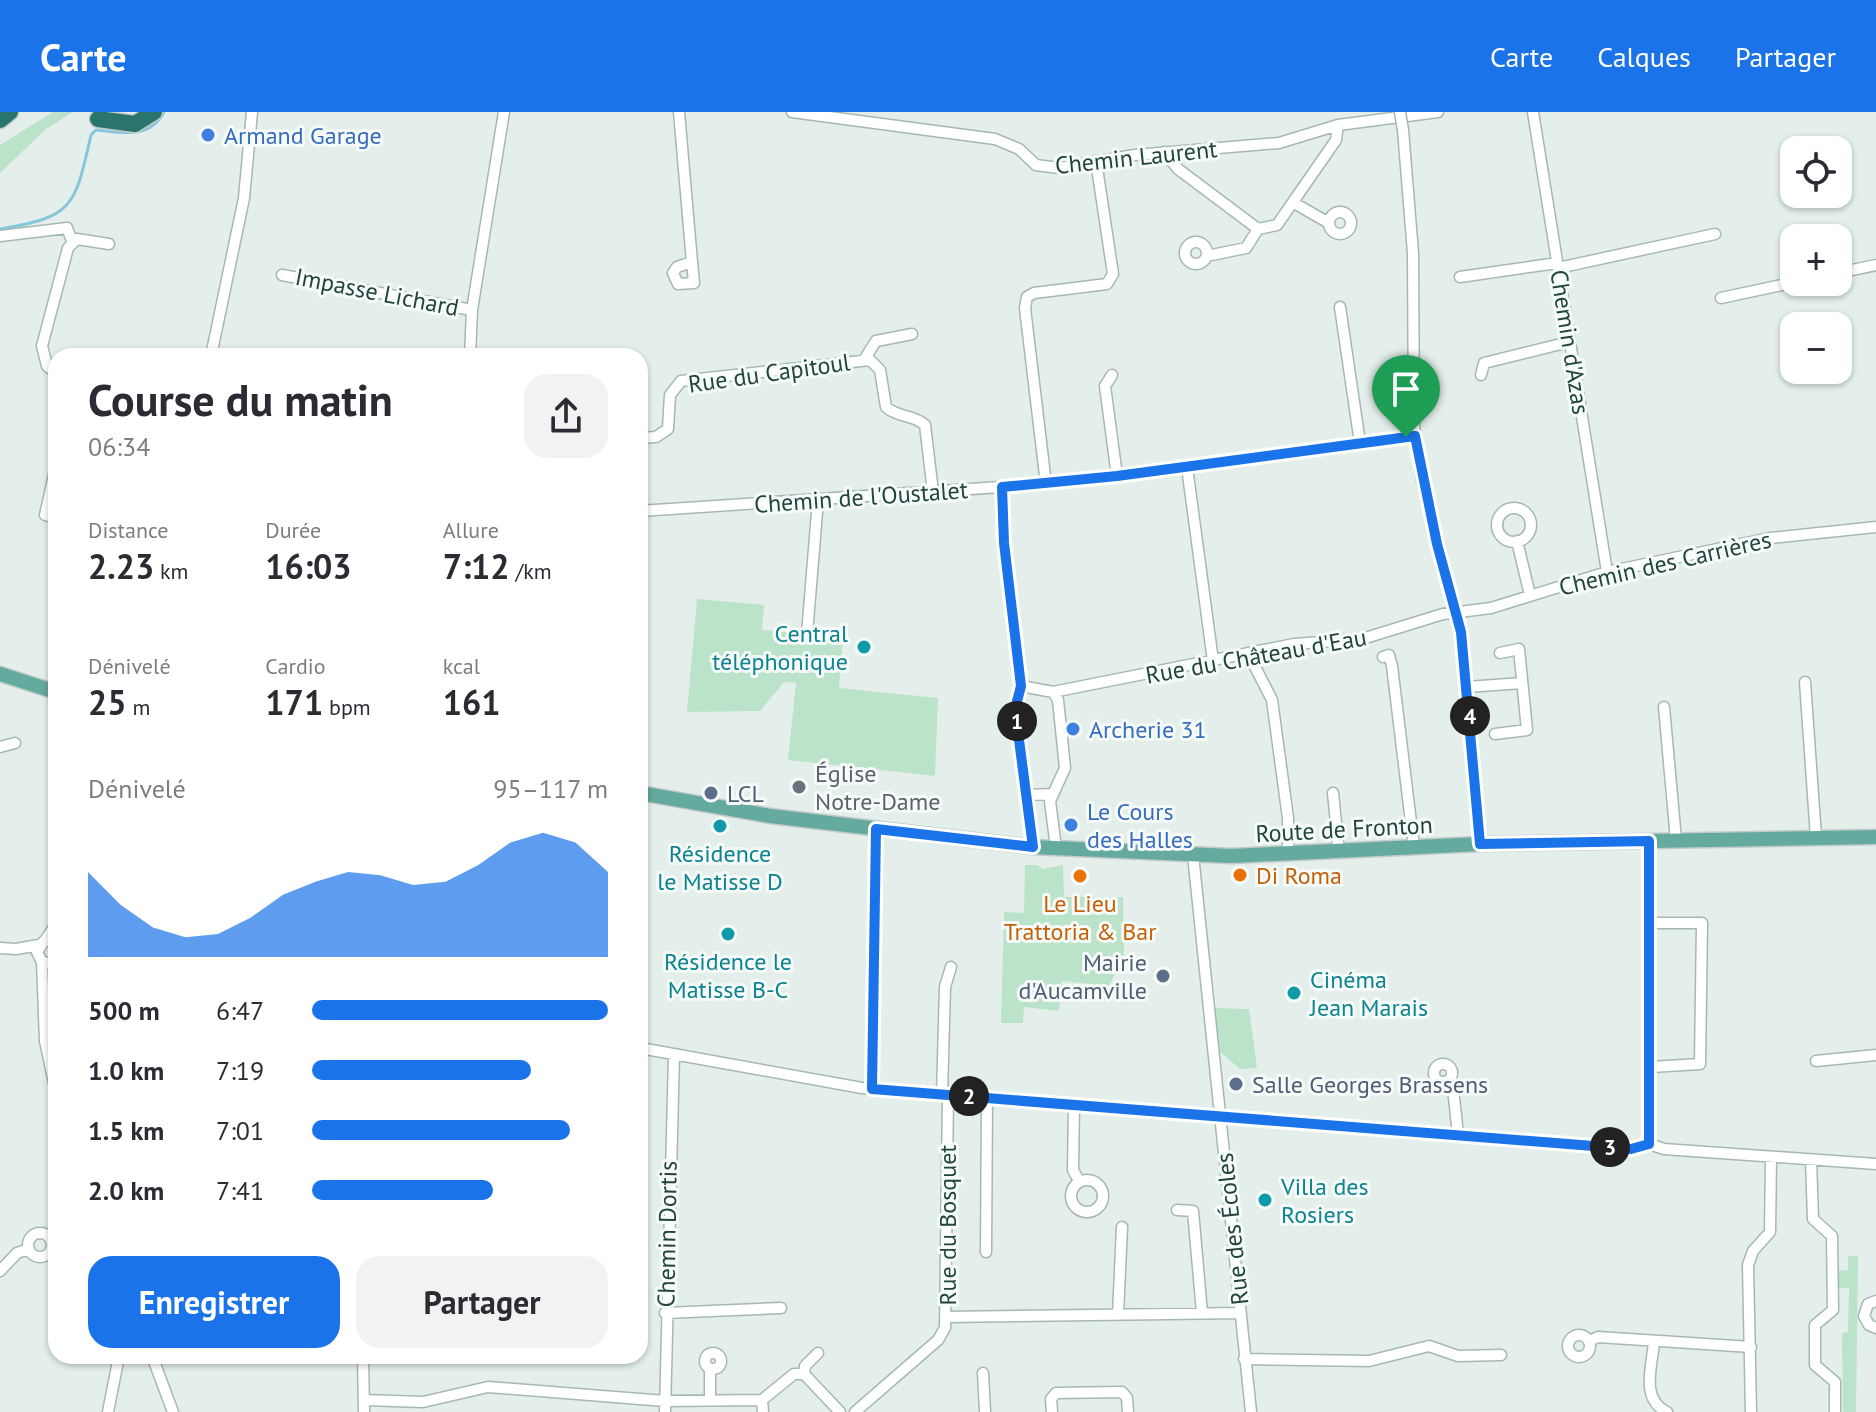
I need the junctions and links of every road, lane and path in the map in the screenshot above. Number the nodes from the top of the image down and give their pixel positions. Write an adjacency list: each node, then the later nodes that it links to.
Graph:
1 (10, 112): 11 (highway)
2 (154, 112): 10 (highway)
3 (252, 112): 35 (street)
4 (504, 112): 32 (street)
5 (679, 112): 23 (street)
6 (792, 112): 14 (street, Chemin Laurent)
7 (1400, 112): 41 (street, bridge)
8 (1438, 112): 12 (street, Chemin Laurent)
9 (1533, 112): 25 (street, Chemin d'Azas)
10 (98, 119)
11 (0, 120)
12 (1338, 125): 13 (street, Chemin Laurent); 15 (street)
13 (1164, 152): 14 (street, Chemin Laurent); 17 (street)
14 (1096, 161): 46 (street)
15 (1294, 203): 16 (street); 17 (street)
16 (1329, 223)
17 (1258, 229): 22 (street)
18 (1715, 234): 25 (street)
19 (0, 236): 20 (street)
20 (72, 241): 21 (street); 38 (street)
21 (109, 244)
22 (1207, 256)
23 (692, 262)
24 (1876, 265): 26 (street)
25 (1558, 266): 28 (street); 34 (street, Chemin d'Azas)
26 (1852, 270)
27 (282, 275): 32 (street, Impasse Lichard)
28 (1460, 277)
29 (1780, 285): 30 (street)
30 (1721, 298)
31 (1340, 307): 43 (street)
32 (472, 310): 36 (street)
33 (912, 334): 37 (street)
34 (1569, 342): 40 (street); 53 (street, Chemin d'Azas)
35 (213, 348)
36 (470, 348)
37 (864, 360): 42 (street, Rue du Capitoul); 48 (street, Rue du Capitoul)
38 (48, 367)
39 (1112, 375): 45 (street)
40 (1481, 375)
41 (1415, 436): 43 (street, Chemin de l'Oustalet); 55 (street)
42 (648, 438)
43 (1360, 443): 44 (street, Chemin de l'Oustalet)
44 (1187, 467): 45 (street, Chemin de l'Oustalet); 60 (street)
45 (1117, 476): 46 (street, Chemin de l'Oustalet)
46 (1046, 484): 47 (street, Chemin de l'Oustalet)
47 (1002, 487): 48 (street, Chemin de l'Oustalet); 64 (street)
48 (933, 492): 49 (street, Chemin de l'Oustalet)
49 (818, 500): 50 (street, Chemin de l'Oustalet); 56 (street)
50 (648, 511)
51 (1876, 527): 53 (street, Chemin des Carrières)
52 (1517, 541): 54 (street)
53 (1607, 572): 54 (street, Chemin des Carrières)
54 (1530, 595): 55 (street, Chemin des Carrières)
55 (1457, 613): 57 (street, Rue du Château d'Eau); 65 (street)
56 (807, 634)
57 (1248, 653): 60 (street, Rue du Château d'Eau); 87 (street)
58 (1500, 653): 63 (street)
59 (1383, 657): 83 (street)
60 (1213, 661): 67 (street, Rue du Château d'Eau)
61 (0, 674): 66 (main road)
62 (1805, 682): 77 (street)
63 (1522, 683): 65 (street); 69 (street)
64 (1021, 686): 67 (street); 75 (street)
65 (1467, 687): 81 (street)
66 (48, 689)
67 (1053, 692): 74 (street)
68 (1664, 707): 79 (street)
69 (1495, 734)
70 (15, 743): 71 (street)
71 (0, 747)
72 (1333, 793): 85 (street)
73 (648, 794): 76 (main road, Route de Fronton)
74 (1052, 794): 75 (street); 84 (street)
75 (1026, 795): 82 (street)
76 (876, 829): 82 (main road, Route de Fronton); 104 (street)
77 (1816, 837): 78 (main road, Route de Fronton); 79 (main road, Route de Fronton)
78 (1876, 837)
79 (1676, 840): 80 (main road, Route de Fronton)
80 (1649, 841): 81 (main road, Route de Fronton); 88 (street)
81 (1480, 844): 83 (main road, Route de Fronton)
82 (1033, 847): 84 (main road, Route de Fronton)
83 (1414, 847): 85 (main road, Route de Fronton)
84 (1056, 848): 86 (main road, Route de Fronton)
85 (1339, 853): 87 (main road, Route de Fronton)
86 (1193, 855): 87 (main road, Route de Fronton); 108 (street, Rue des Écoles)
87 (1288, 855)
88 (1651, 923): 102 (street); 102 (street)
89 (47, 941): 91 (street); 92 (street)
90 (0, 948): 91 (street)
91 (16, 949): 92 (street)
92 (40, 960): 93 (street); 96 (street)
93 (48, 963)
94 (951, 967): 105 (street, Rue du Bosquet)
95 (48, 983): 96 (street)
96 (45, 989): 98 (street)
97 (648, 1050): 99 (street)
98 (48, 1055)
99 (674, 1055): 104 (street); 124 (street, Chemin Dortis)
100 (1876, 1055): 101 (street)
101 (1816, 1061)
102 (1651, 1067): 110 (street)
103 (1445, 1083): 109 (street)
104 (872, 1089): 105 (street)
105 (945, 1094): 106 (street); 128 (street, Rue du Bosquet)
106 (987, 1098): 107 (street); 119 (street)
107 (1074, 1104): 108 (street); 114 (street)
108 (1220, 1115): 109 (street); 126 (street, Rue des Écoles)
109 (1458, 1134): 110 (street)
110 (1649, 1144): 111 (street)
111 (1771, 1158): 112 (street); 132 (street)
112 (1811, 1160): 113 (street); 157 (street)
113 (1876, 1164)
114 (1079, 1181)
115 (1177, 1210): 125 (street)
116 (1122, 1227): 127 (street)
117 (48, 1238): 118 (street)
118 (29, 1249): 120 (street); 121 (street)
119 (986, 1252)
120 (48, 1257)
121 (0, 1271)
122 (1876, 1301): 129 (street)
123 (781, 1308): 124 (street)
124 (665, 1313): 145 (street, Chemin Dortis)
125 (1202, 1313): 126 (street); 127 (street)
126 (1241, 1313): 135 (street, Rue des Écoles)
127 (1118, 1315): 128 (street)
128 (946, 1317): 150 (street, Rue du Bosquet)
129 (1876, 1328)
130 (1589, 1341): 131 (street)
131 (1654, 1342): 132 (street); 155 (street)
132 (1751, 1347): 156 (street)
133 (818, 1353): 141 (street)
134 (1501, 1355): 135 (street)
135 (1244, 1359): 154 (street, Rue des Écoles)
136 (117, 1364): 146 (street)
137 (155, 1364): 147 (street)
138 (363, 1364): 144 (street)
139 (710, 1369): 142 (street)
140 (983, 1373): 151 (street)
141 (804, 1374): 143 (street); 149 (street)
142 (710, 1399): 143 (street); 145 (street)
143 (762, 1400): 148 (street)
144 (364, 1406): 145 (street)
145 (665, 1406)
146 (108, 1412)
147 (173, 1412)
148 (763, 1412)
149 (840, 1412)
150 (855, 1412)
151 (985, 1412)
152 (1052, 1412): 153 (street)
153 (1128, 1412)
154 (1251, 1412)
155 (1667, 1412)
156 (1751, 1412)
157 (1835, 1412)

